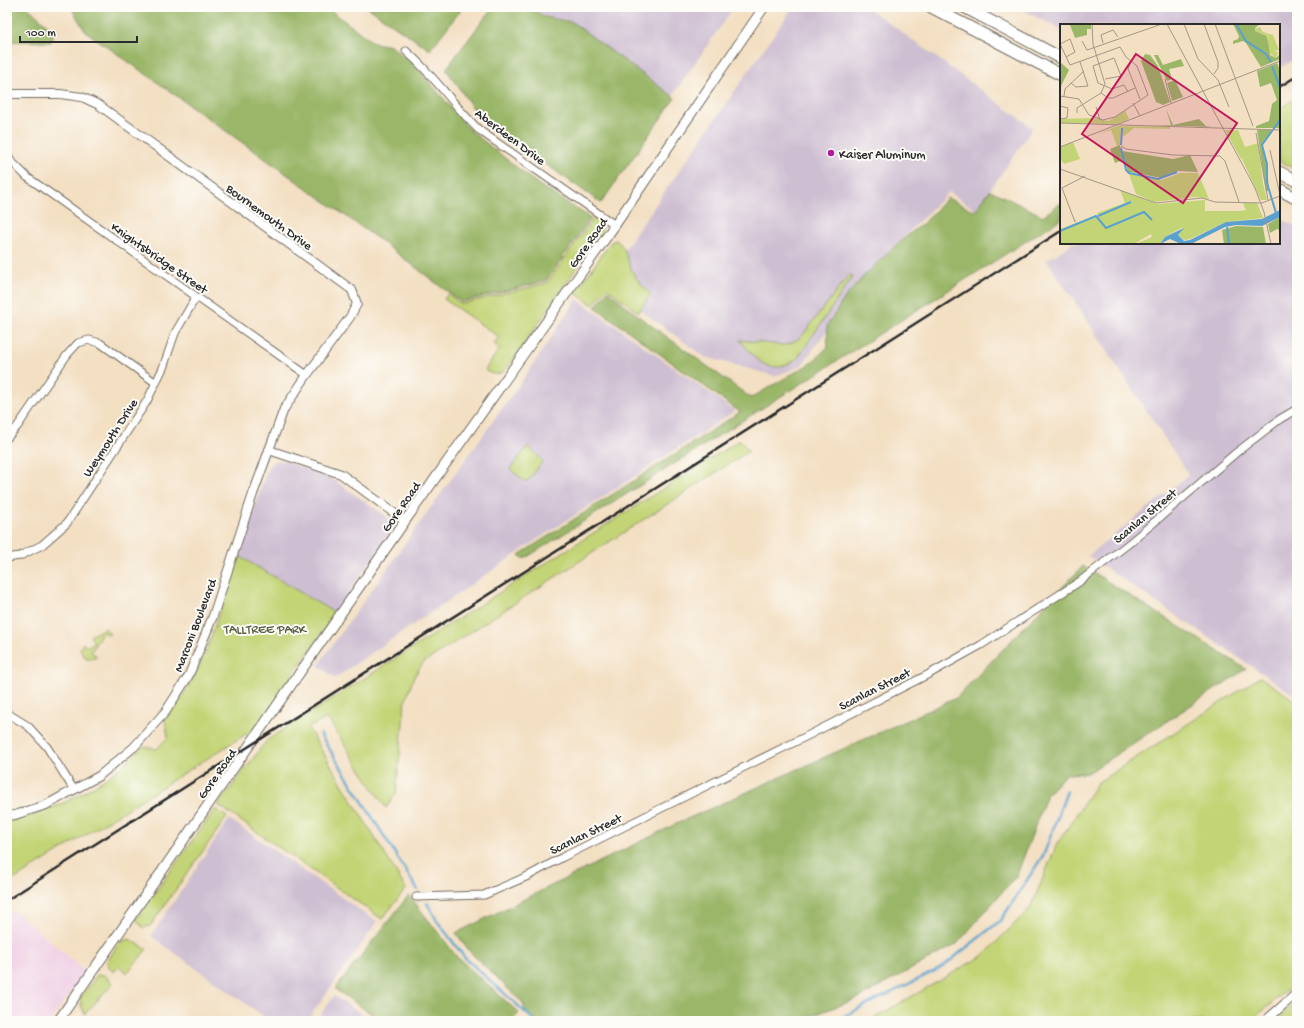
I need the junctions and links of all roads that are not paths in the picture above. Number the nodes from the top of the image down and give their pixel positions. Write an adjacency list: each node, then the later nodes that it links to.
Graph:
1 (764, 7): 13 (main road, Gore Road)
2 (931, 7): 6 (highway)
3 (964, 7): 5 (highway)
4 (406, 51): 13 (street, Aberdeen Drive)
5 (1060, 57)
6 (1060, 74)
7 (7, 94): 15 (street, Bournemouth Drive)
8 (7, 151): 14 (street, Knightsbridge Street)
9 (1280, 172): 10 (highway)
10 (1297, 181)
11 (1280, 190): 12 (highway)
12 (1297, 199)
13 (615, 225): 20 (main road, Gore Road)
14 (196, 297): 15 (street, Knightsbridge Street); 16 (street, Weymouth Drive)
15 (306, 375): 19 (street, Bournemouth Drive)
16 (156, 384): 18 (street); 21 (street, Weymouth Drive)
17 (1297, 409): 25 (street, Scanlan Street)
18 (7, 438)
19 (269, 450): 20 (street); 23 (street, Marconi Boulevard)
20 (405, 521): 27 (main road, Gore Road)
21 (7, 558)
22 (7, 714): 23 (street)
23 (74, 790): 24 (street, Marconi Boulevard)
24 (7, 816)
25 (416, 897)
26 (1297, 993): 28 (street)
27 (58, 1021)
28 (1265, 1021)

